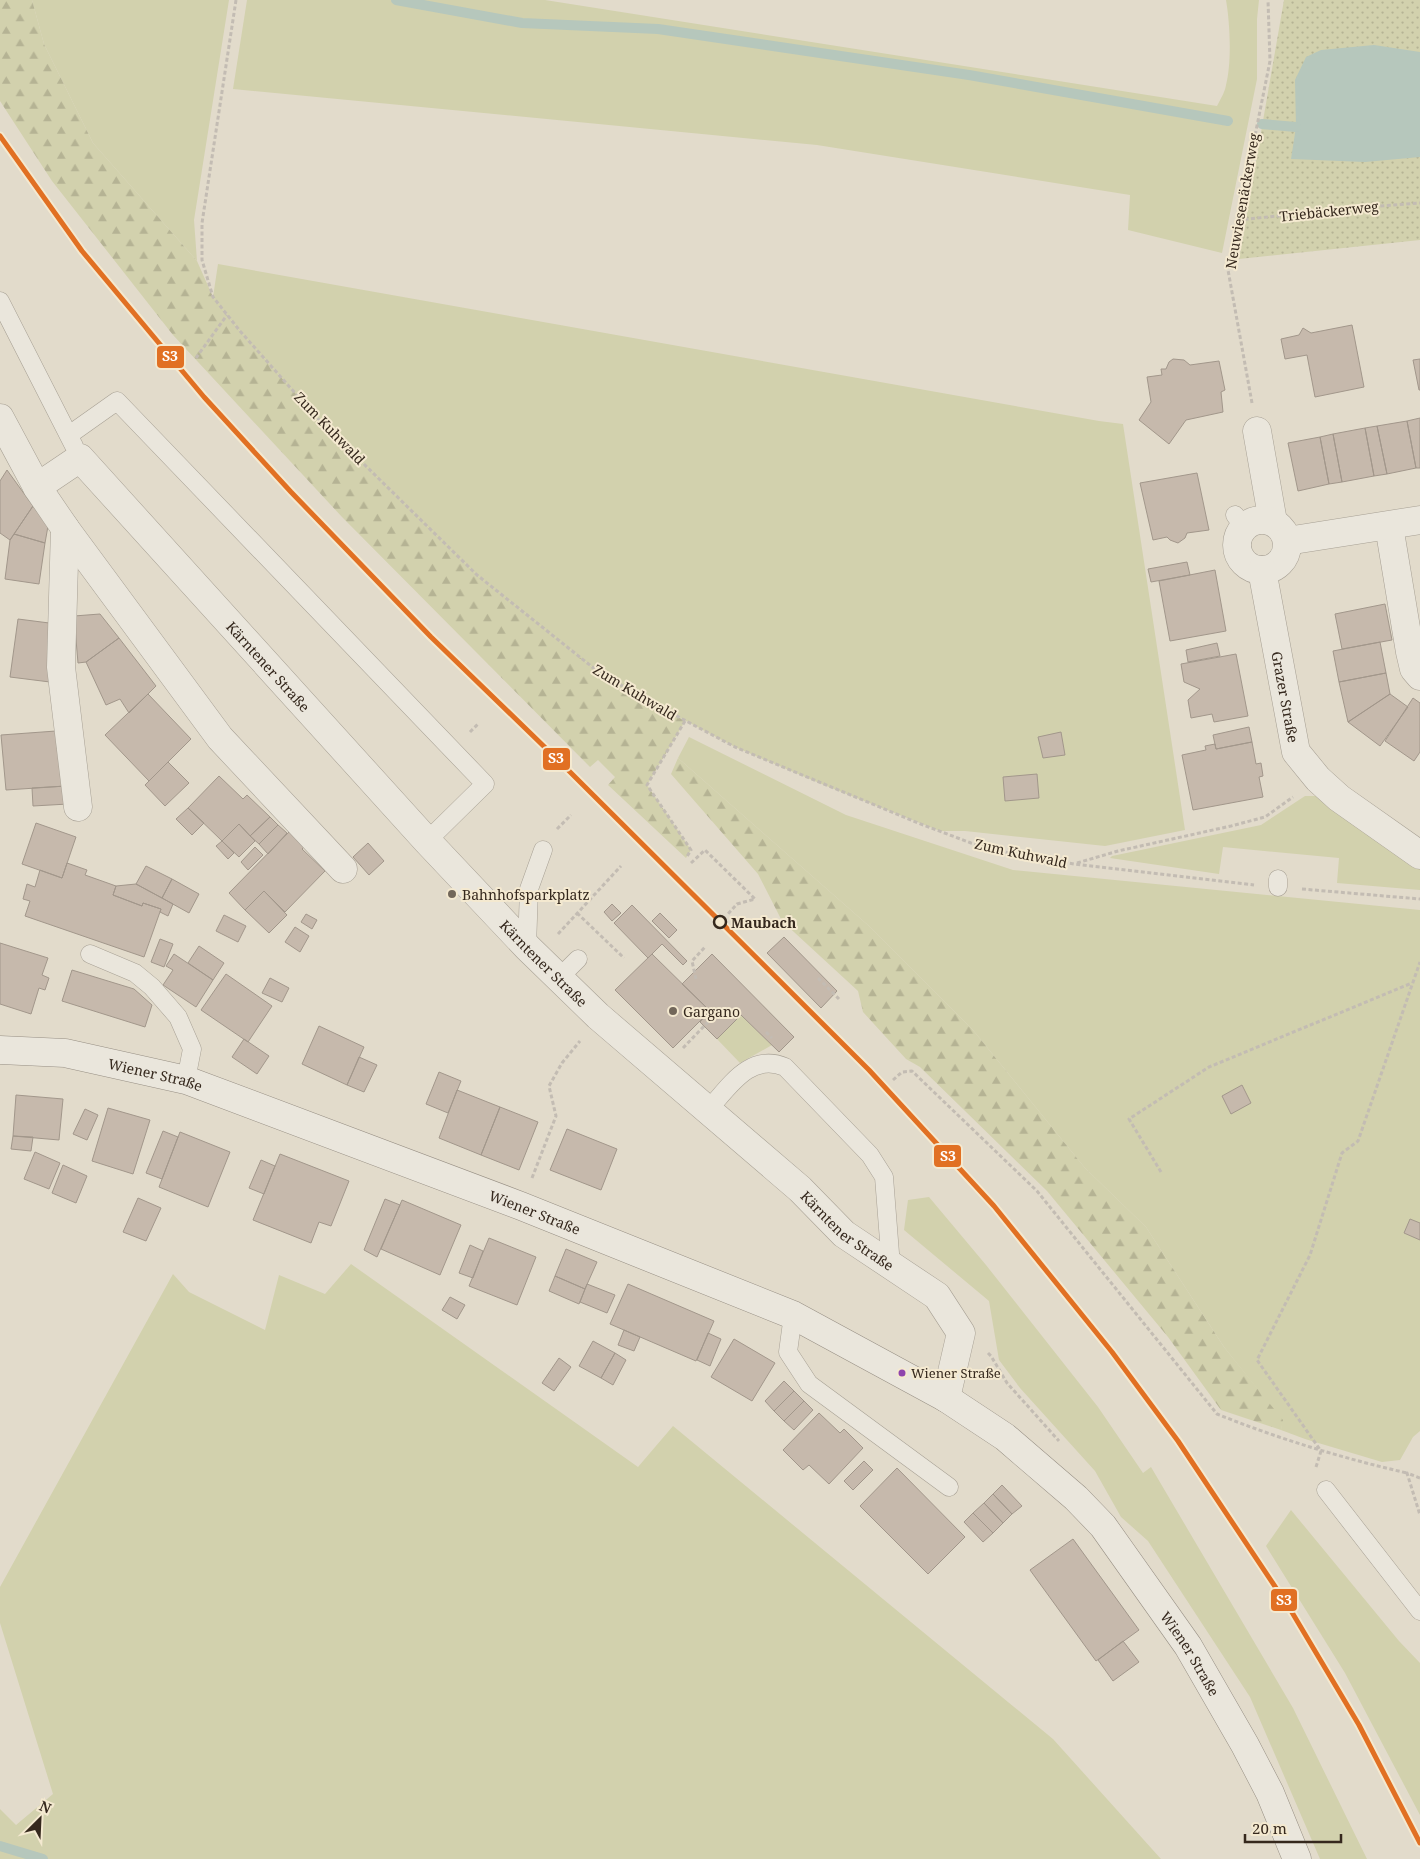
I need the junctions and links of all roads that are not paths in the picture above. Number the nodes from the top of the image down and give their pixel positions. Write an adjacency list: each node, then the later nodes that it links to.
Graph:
1 (0, 301): 4 (lane, Kärntener Straße)
2 (0, 418): 5 (street)
3 (1256, 431): 9 (street)
4 (74, 446): 5 (street); 13 (street, Kärntener Straße); 13 (lane)
5 (37, 487): 8 (street)
6 (1420, 520): 7 (street)
7 (1389, 526): 9 (street); 11 (street)
8 (65, 528): 12 (street); 16 (street)
9 (1280, 532): 10 (street); 10 (street)
10 (1262, 570): 15 (street, Grazer Straße)
11 (1420, 676)
12 (78, 807)
13 (426, 841): 17 (street, Kärntener Straße)
14 (543, 850): 17 (lane)
15 (1420, 855)
16 (343, 869)
17 (527, 947): 20 (street, Kärntener Straße)
18 (90, 954): 22 (lane)
19 (578, 959): 20 (lane)
20 (559, 978): 23 (street, Kärntener Straße)
21 (0, 1050): 22 (street, Wiener Straße)
22 (186, 1080): 25 (street, Wiener Straße)
23 (708, 1110): 24 (street, Kärntener Straße); 24 (lane)
24 (891, 1266): 26 (street, Kärntener Straße)
25 (792, 1315): 26 (street, Wiener Straße); 27 (lane)
26 (946, 1398): 30 (street, Wiener Straße)
27 (949, 1487)
28 (1326, 1490): 29 (lane)
29 (1420, 1611)
30 (1297, 1859)

